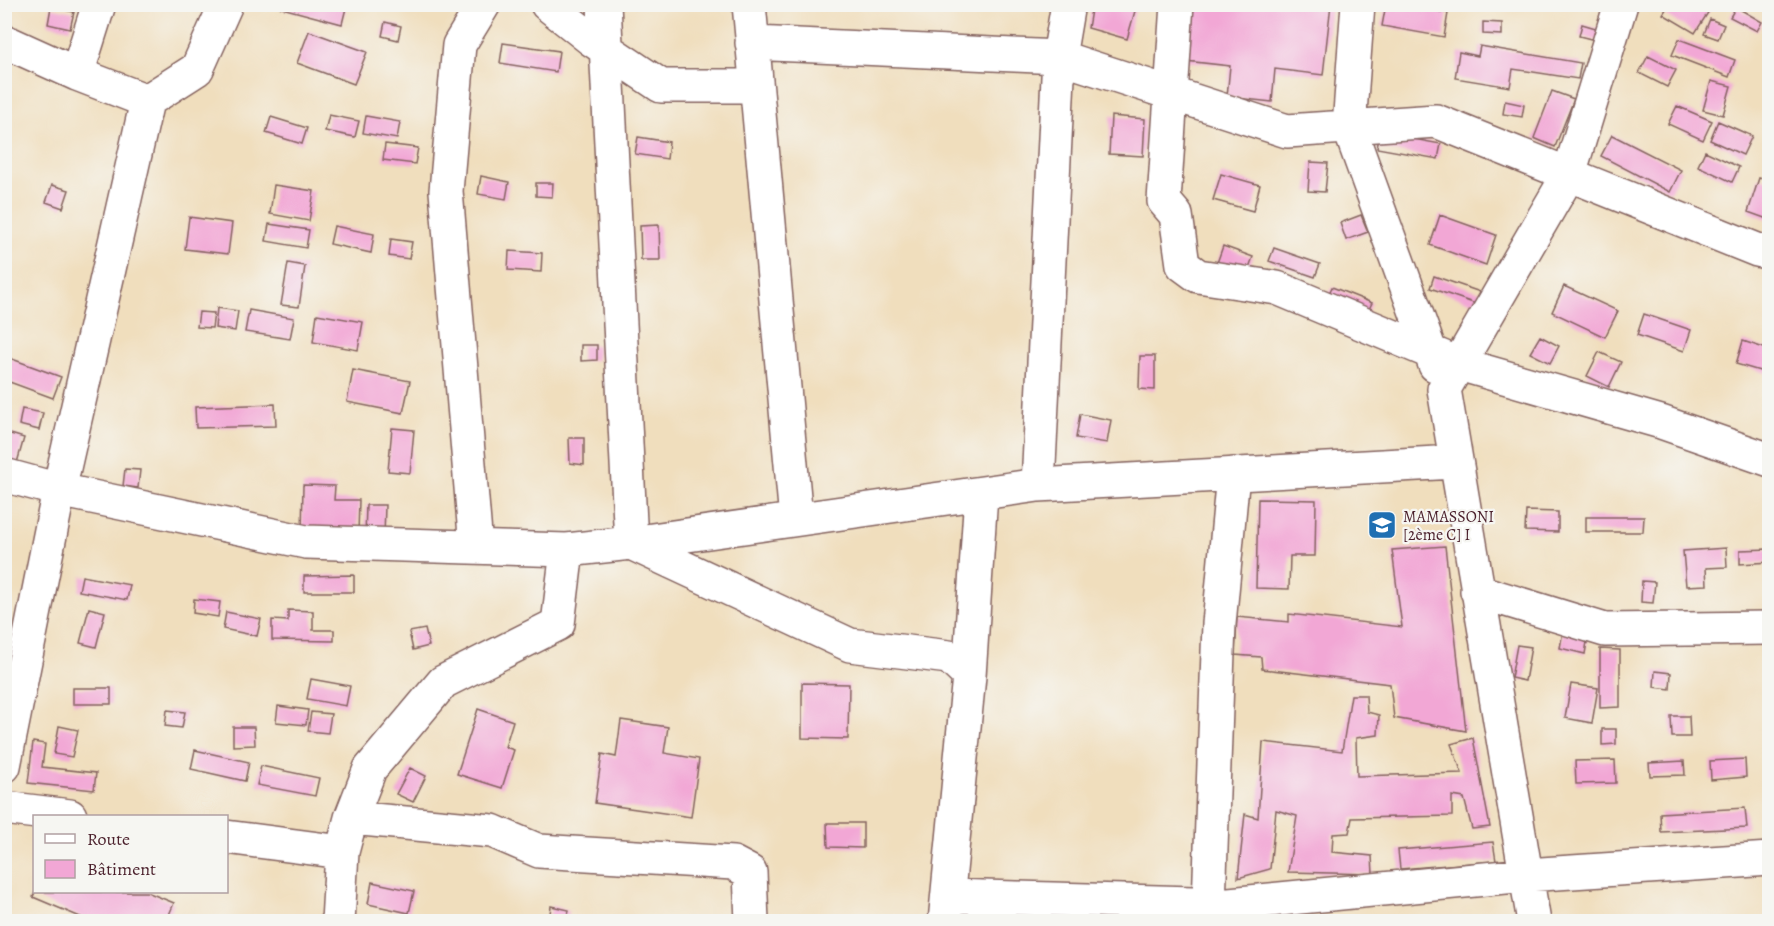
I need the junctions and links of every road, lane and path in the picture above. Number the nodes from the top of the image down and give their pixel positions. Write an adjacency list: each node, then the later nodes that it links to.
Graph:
1 (99, 4): 15 (street)
2 (226, 4): 18 (street)
3 (484, 4): 32 (street)
4 (547, 4): 13 (street)
5 (604, 4): 13 (street)
6 (748, 4): 12 (street)
7 (1068, 4): 14 (street)
8 (1177, 4): 17 (street)
9 (1358, 4): 19 (street)
10 (1621, 4): 20 (street)
11 (4, 41): 15 (street)
12 (752, 43): 14 (street); 16 (street)
13 (606, 49): 16 (street); 31 (street)
14 (1059, 57): 17 (street); 27 (street)
15 (77, 74): 18 (street)
16 (756, 86): 30 (street)
17 (1171, 94): 19 (street); 22 (street)
18 (147, 101): 28 (street)
19 (1349, 126): 20 (street); 22 (street)
20 (1569, 174): 21 (street); 22 (street)
21 (1770, 253)
22 (1444, 369): 23 (street); 24 (street)
23 (1770, 460)
24 (1455, 462): 25 (street); 34 (street)
25 (1233, 474): 27 (street); 45 (street)
26 (4, 475): 28 (street)
27 (1038, 486): 29 (street)
28 (59, 490): 32 (street); 37 (street)
29 (981, 494): 30 (street); 36 (street)
30 (796, 519): 31 (street)
31 (631, 543): 33 (street); 36 (street)
32 (476, 547): 33 (street)
33 (567, 550): 40 (street)
34 (1477, 591): 35 (street); 44 (street)
35 (1770, 628)
36 (969, 676): 46 (street)
37 (4, 766)
38 (4, 808): 39 (street)
39 (62, 815)
40 (351, 818): 42 (street); 48 (street)
41 (228, 837): 42 (street)
42 (342, 852): 47 (street)
43 (1770, 859): 44 (street)
44 (1526, 875): 45 (street); 49 (street)
45 (1209, 904): 46 (street)
46 (947, 909)
47 (338, 921)
48 (752, 921)
49 (1534, 921)

